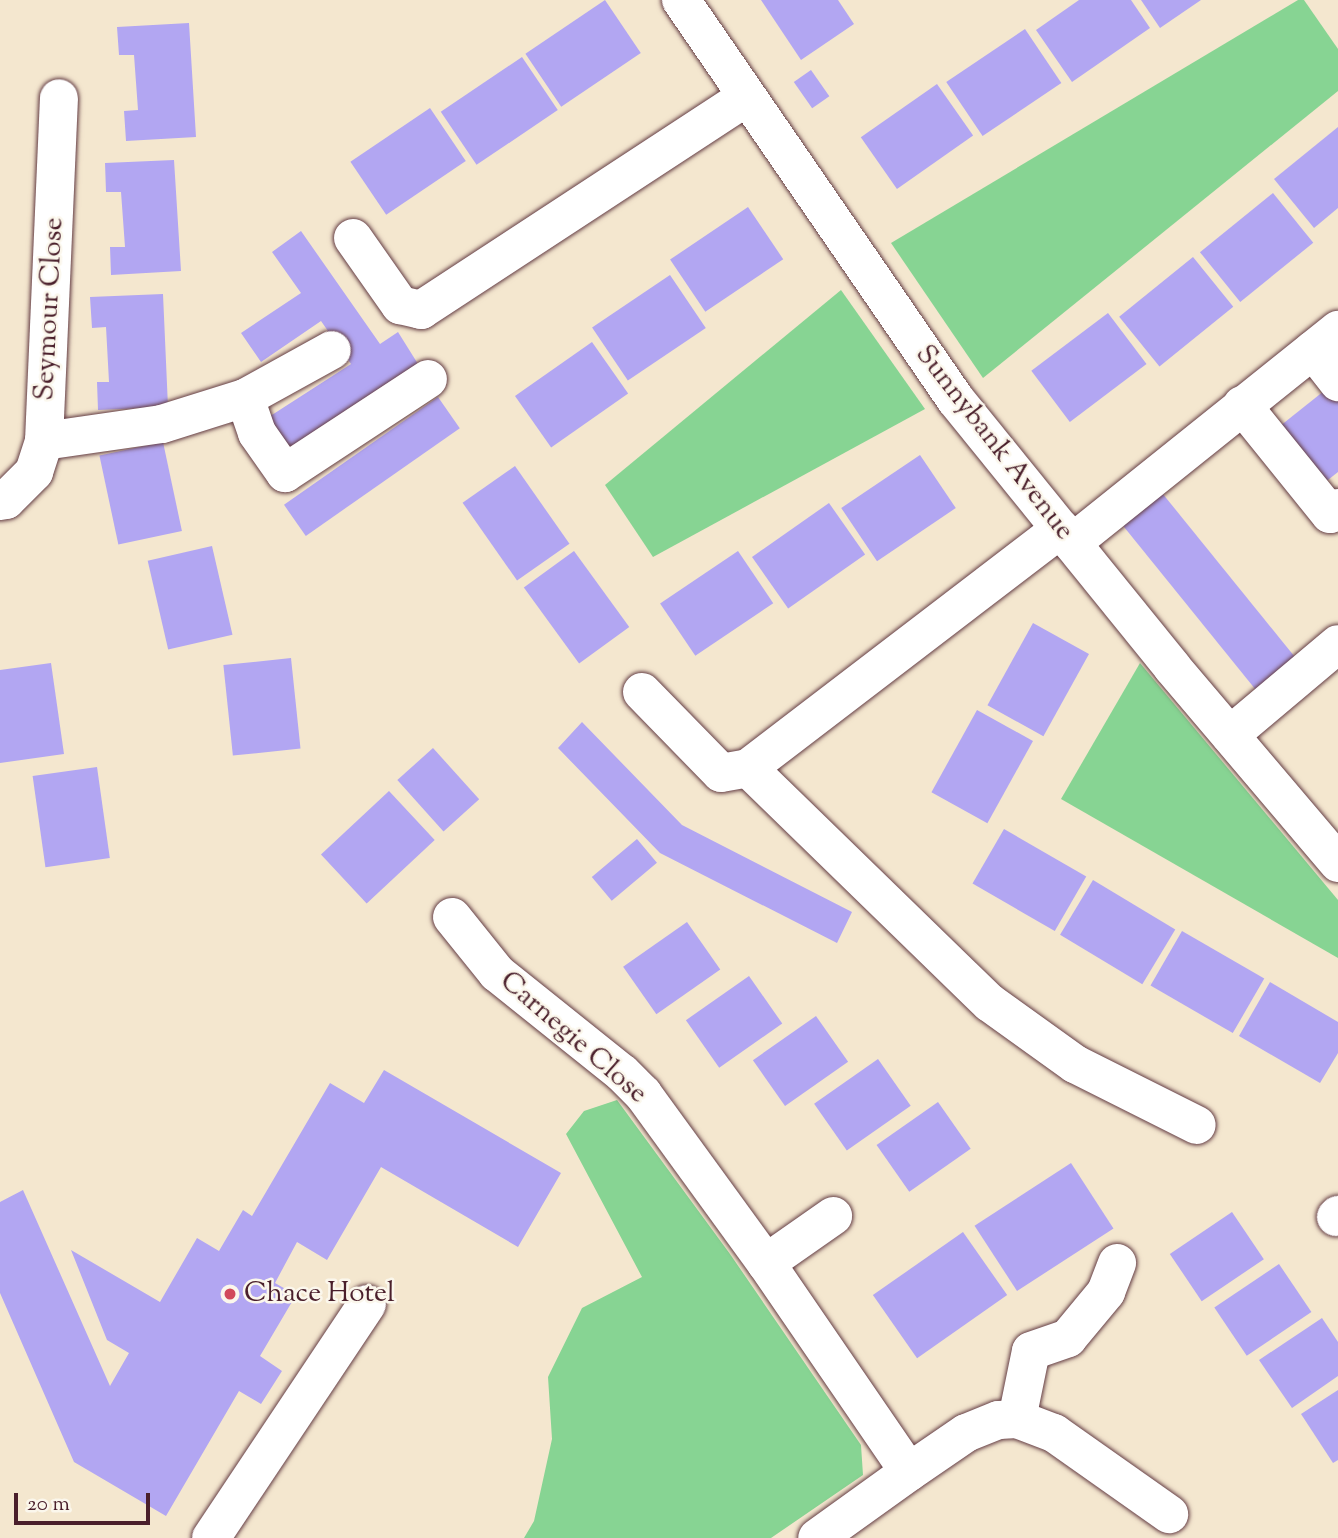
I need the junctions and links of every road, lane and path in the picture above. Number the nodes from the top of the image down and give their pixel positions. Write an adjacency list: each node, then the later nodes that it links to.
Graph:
1 (681, 0): 2 (street, Sunnybank Avenue)
2 (747, 96): 4 (street); 14 (street, Sunnybank Avenue)
3 (59, 98): 11 (street, Seymour Close)
4 (353, 238)
5 (1326, 340): 8 (street); 10 (street)
6 (332, 350): 9 (street)
7 (428, 379): 9 (street)
8 (1338, 382)
9 (245, 398): 11 (street)
10 (1242, 405): 13 (street); 14 (street)
11 (44, 441): 12 (street, Seymour Close)
12 (0, 501)
13 (1338, 508)
14 (1067, 536): 17 (street, Sunnybank Avenue); 18 (street)
15 (1338, 644): 17 (street)
16 (642, 692): 18 (street)
17 (1230, 735): 19 (street, Sunnybank Avenue)
18 (748, 768): 21 (street)
19 (1338, 863)
20 (452, 917): 23 (street, Carnegie Close)
21 (1197, 1125)
22 (833, 1216): 23 (street)
23 (766, 1263): 27 (street, Carnegie Close)
24 (1117, 1264): 26 (street)
25 (367, 1304): 29 (street)
26 (1017, 1419): 27 (street); 28 (street)
27 (909, 1472): 30 (street)
28 (1169, 1514)
29 (211, 1538)
30 (817, 1538)

